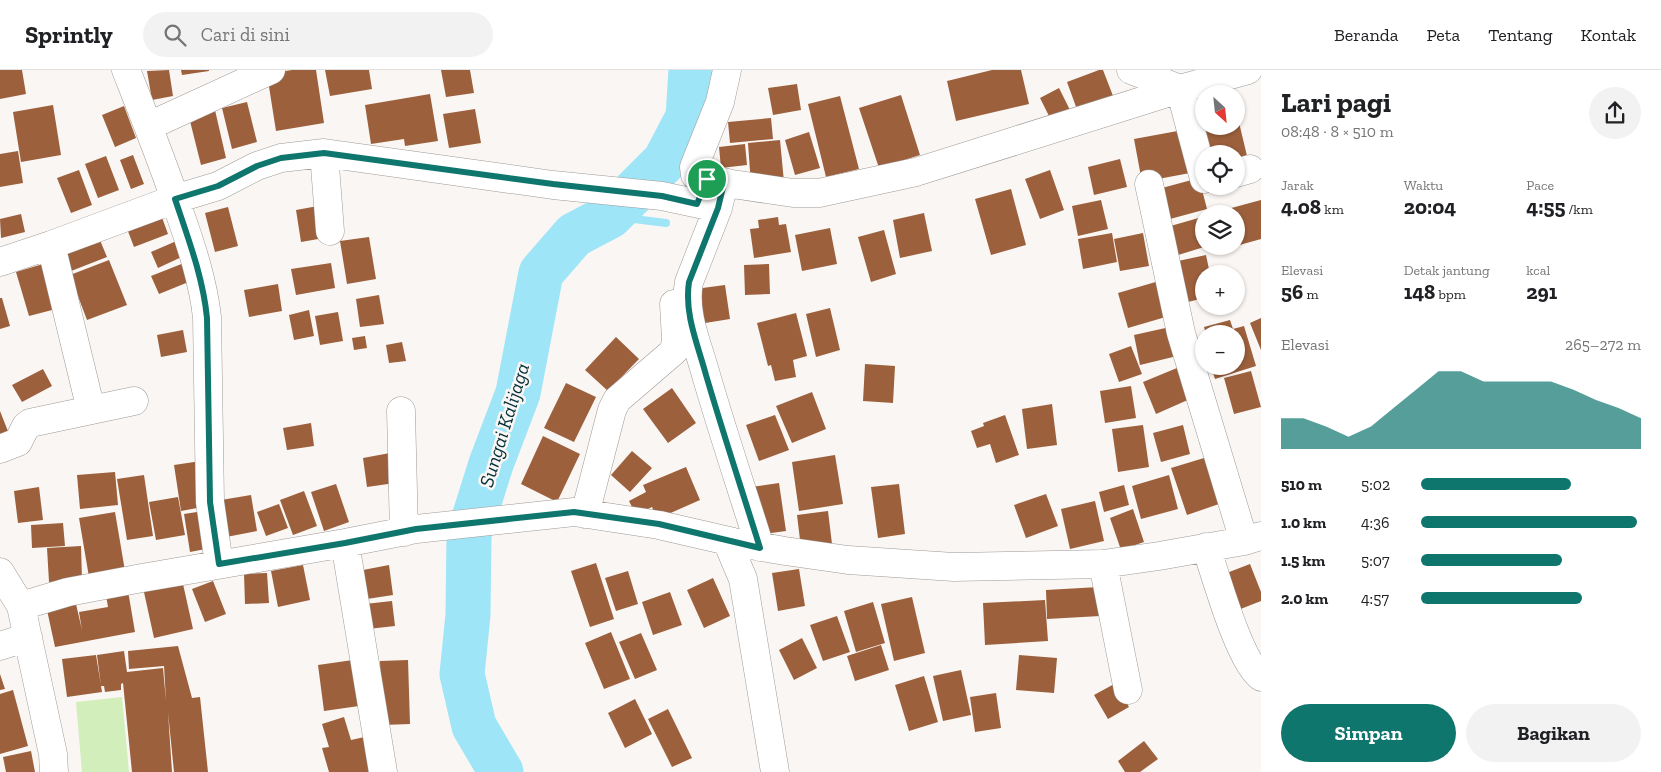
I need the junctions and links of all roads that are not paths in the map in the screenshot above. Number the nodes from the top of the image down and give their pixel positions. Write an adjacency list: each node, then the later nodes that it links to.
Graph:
1 (126, 70): 7 (street)
2 (270, 70): 7 (street)
3 (727, 70): 11 (street)
4 (1131, 70): 6 (street)
5 (1248, 70): 6 (street)
6 (1180, 89): 8 (street); 11 (street)
7 (149, 126): 12 (street)
8 (1195, 148)
9 (324, 153): 11 (street); 12 (street); 13 (street)
10 (1149, 184): 22 (street)
11 (711, 193): 20 (street); 24 (street)
12 (175, 199): 14 (street); 26 (street)
13 (330, 231)
14 (51, 245): 15 (street); 17 (street)
15 (0, 262)
16 (134, 401): 17 (street)
17 (91, 410): 19 (street)
18 (401, 411): 21 (street)
19 (0, 449)
20 (575, 513): 21 (street); 24 (street)
21 (410, 530): 23 (street)
22 (1252, 538): 25 (street)
23 (345, 543): 26 (street); 35 (street)
24 (743, 544): 27 (street); 36 (street)
25 (1206, 547): 27 (street); 32 (street)
26 (219, 564): 29 (street)
27 (1103, 564): 33 (street)
28 (0, 572): 29 (street)
29 (21, 606): 30 (street)
30 (28, 637): 31 (street); 34 (street)
31 (0, 646)
32 (1261, 677)
33 (1128, 690)
34 (54, 772)
35 (383, 772)
36 (775, 772)

